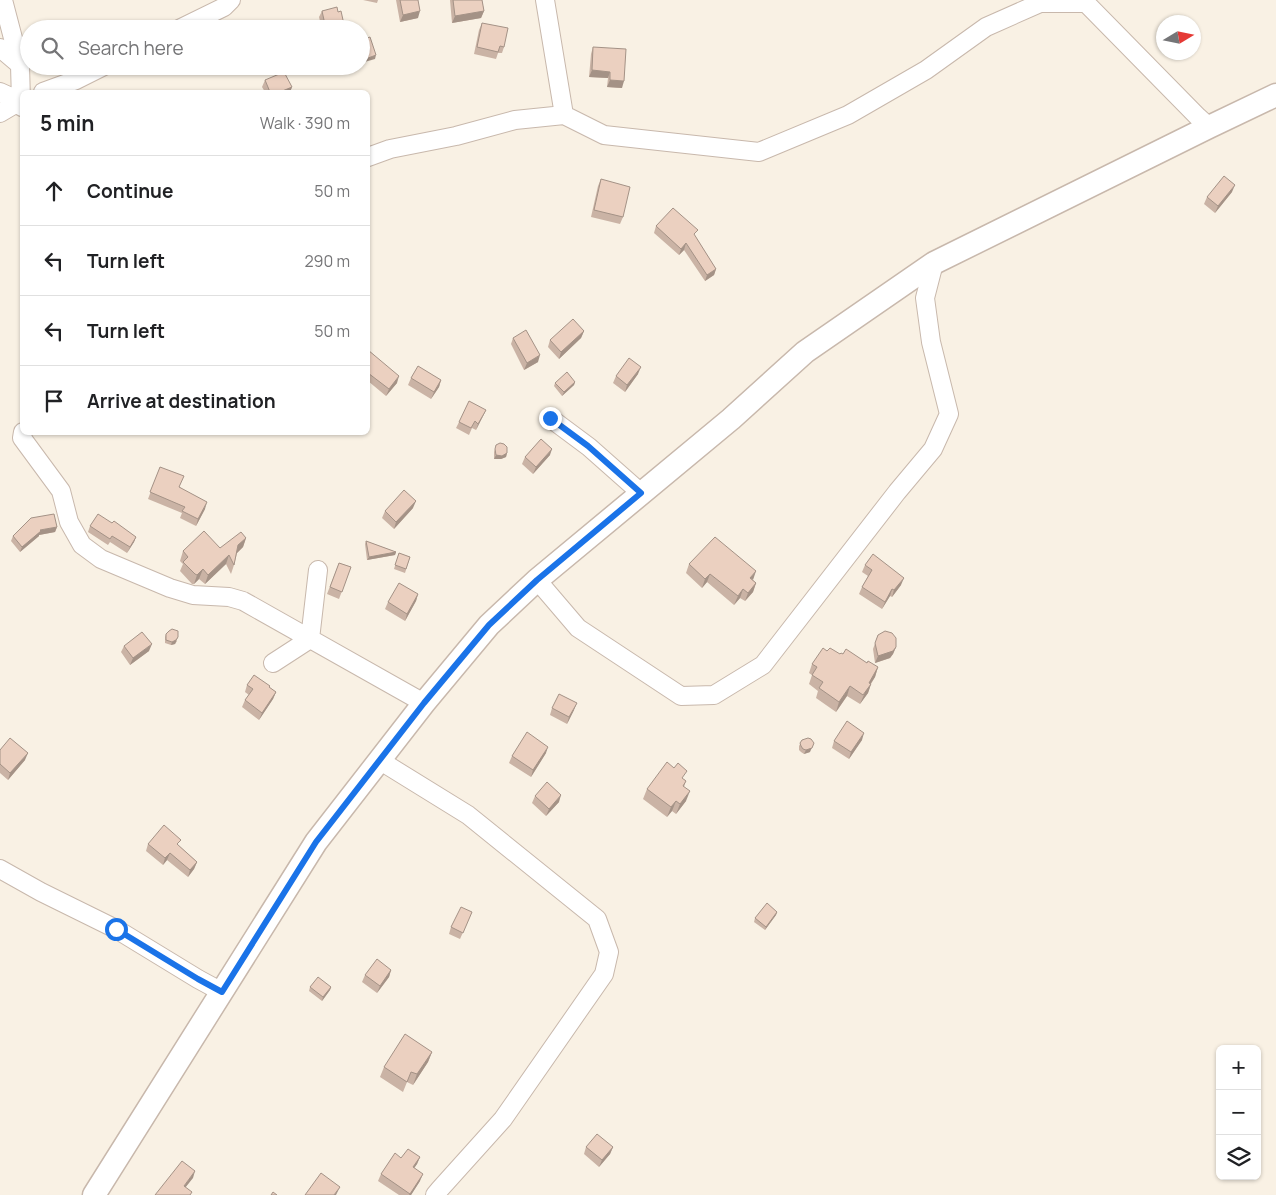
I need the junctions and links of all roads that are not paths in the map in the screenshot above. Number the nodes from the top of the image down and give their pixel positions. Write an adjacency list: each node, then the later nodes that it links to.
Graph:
1 (3, 0): 7 (street)
2 (231, 0): 5 (street)
3 (545, 0): 17 (street)
4 (1085, 1): 17 (street); 18 (street)
5 (197, 20)
6 (0, 48): 7 (street)
7 (20, 65)
8 (21, 75): 10 (street)
9 (86, 75): 11 (street)
10 (21, 90)
11 (48, 90)
12 (0, 92): 14 (street)
13 (1276, 95): 18 (street)
14 (20, 101)
15 (20, 103): 16 (street)
16 (0, 113)
17 (564, 115): 19 (street)
18 (1209, 127): 20 (street)
19 (370, 156)
20 (934, 263): 23 (street); 25 (street)
21 (550, 418): 23 (street)
22 (22, 435): 26 (street)
23 (641, 493): 25 (street)
24 (318, 570): 26 (street)
25 (537, 580): 28 (street)
26 (310, 639): 27 (street); 28 (street)
27 (273, 663)
28 (424, 703): 29 (street)
29 (379, 760): 31 (street); 33 (street)
30 (0, 869): 31 (street)
31 (222, 992): 32 (street)
32 (94, 1195)
33 (435, 1195)

